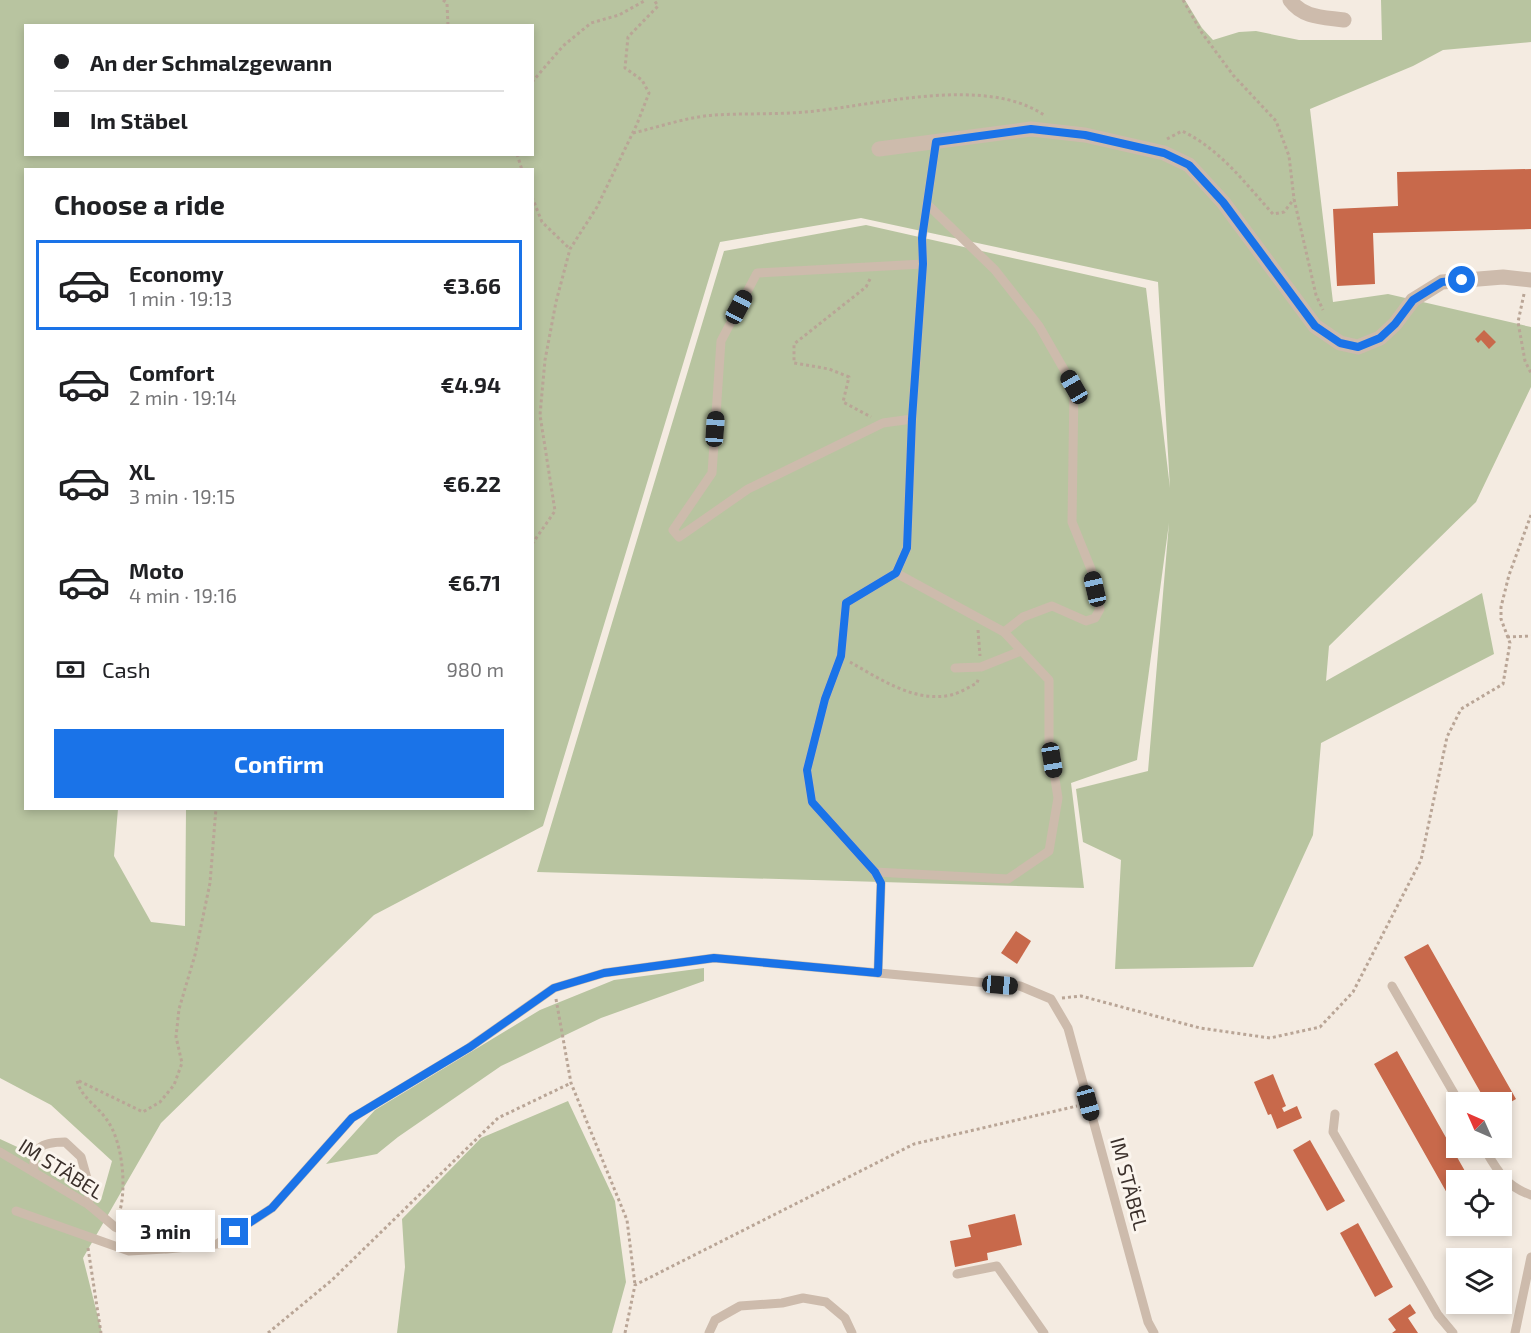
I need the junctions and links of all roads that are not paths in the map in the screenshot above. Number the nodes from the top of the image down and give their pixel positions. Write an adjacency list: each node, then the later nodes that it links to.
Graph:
1 (1290, 0): 2 (street)
2 (1344, 20)
3 (936, 142): 4 (street); 5 (lane); 7 (street)
4 (879, 150)
5 (927, 204): 6 (lane); 10 (lane)
6 (923, 264): 8 (lane); 8 (lane)
7 (1529, 280)
8 (912, 419): 9 (lane)
9 (896, 573): 10 (lane); 13 (lane)
10 (1004, 632): 11 (lane)
11 (1021, 651): 12 (lane); 13 (lane)
12 (955, 668)
13 (875, 872): 14 (lane)
14 (878, 973): 24 (lane, IM STÄBEL); 30 (lane, IM STÄBEL)
15 (1392, 986): 16 (lane)
16 (1453, 1092)
17 (1335, 1114): 31 (lane)
18 (0, 1152): 20 (lane, IM STÄBEL)
19 (1490, 1158): 21 (lane)
20 (34, 1172): 22 (lane, IM STÄBEL); 22 (lane)
21 (1531, 1194)
22 (89, 1205): 24 (lane, IM STÄBEL)
23 (16, 1211): 24 (lane)
24 (167, 1249)
25 (1531, 1257): 32 (lane)
26 (957, 1274): 29 (lane)
27 (709, 1333): 28 (lane)
28 (852, 1333)
29 (1044, 1333)
30 (1154, 1333)
31 (1453, 1333)
32 (1515, 1333)

